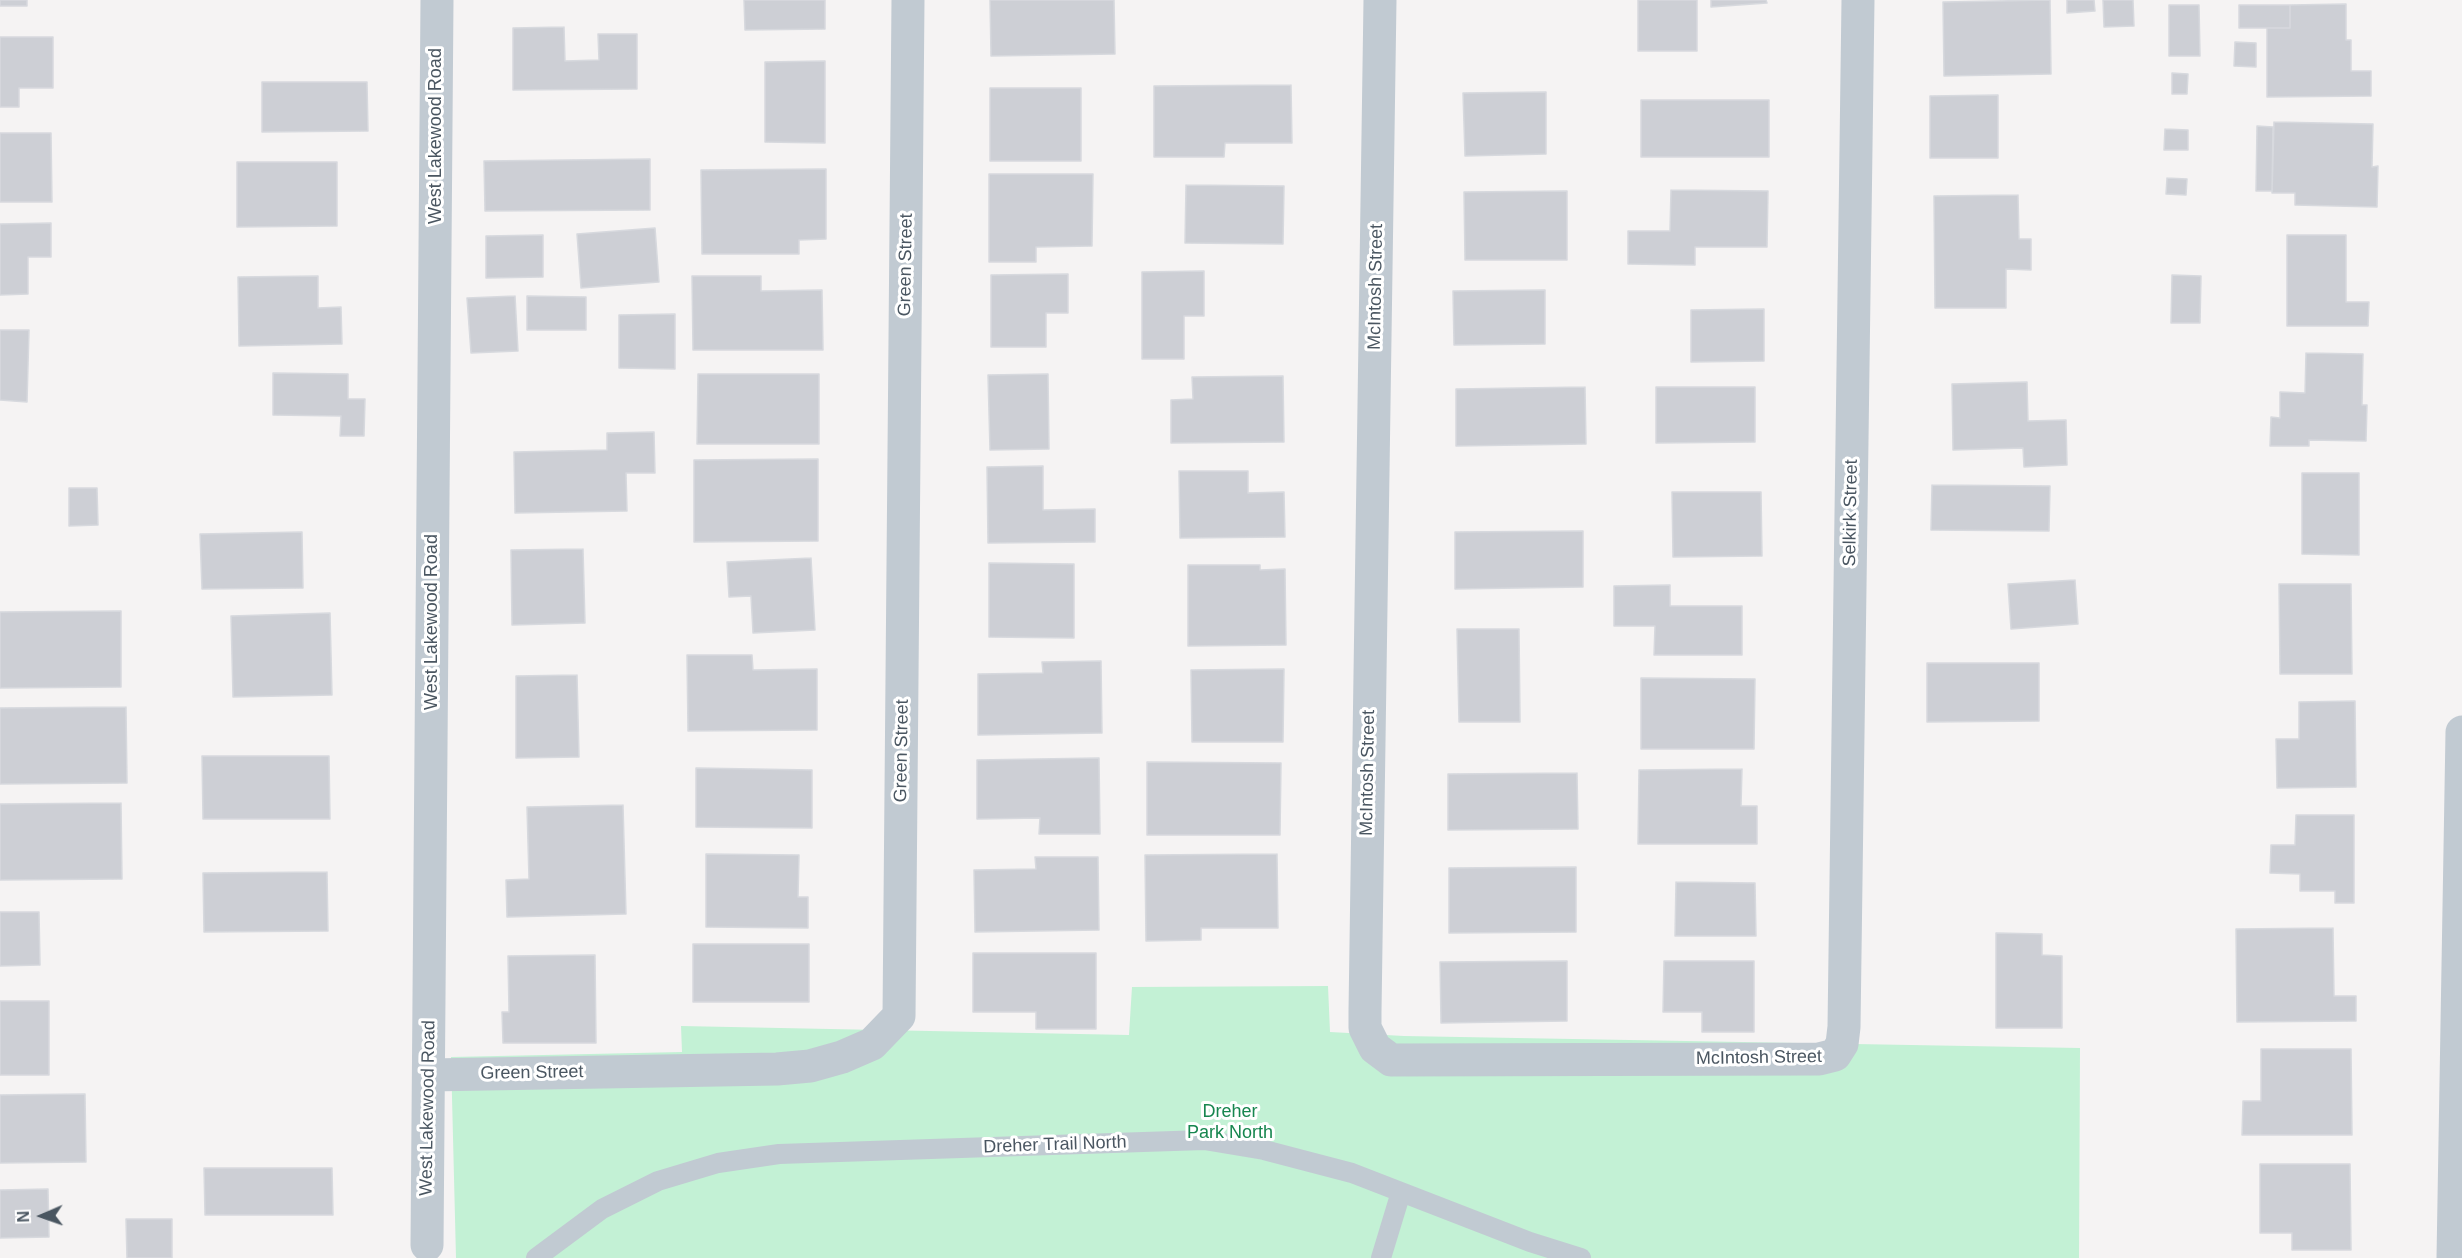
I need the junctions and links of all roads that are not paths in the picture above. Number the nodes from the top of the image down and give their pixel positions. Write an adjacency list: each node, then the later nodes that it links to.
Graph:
1 (437, 0): 7 (street, West Lakewood Road)
2 (908, 0): 7 (street, Green Street)
3 (1380, 0): 6 (street, McIntosh Street)
4 (1858, 0): 6 (street, Selkirk Street)
5 (2462, 732): 13 (street)
6 (1844, 1027)
7 (429, 1075): 9 (street, West Lakewood Road)
8 (1401, 1192): 10 (lane, Dreher Trail North); 11 (lane); 12 (lane, Dreher Trail North)
9 (427, 1245)
10 (536, 1258)
11 (1381, 1258)
12 (1581, 1258)
13 (2453, 1258)

